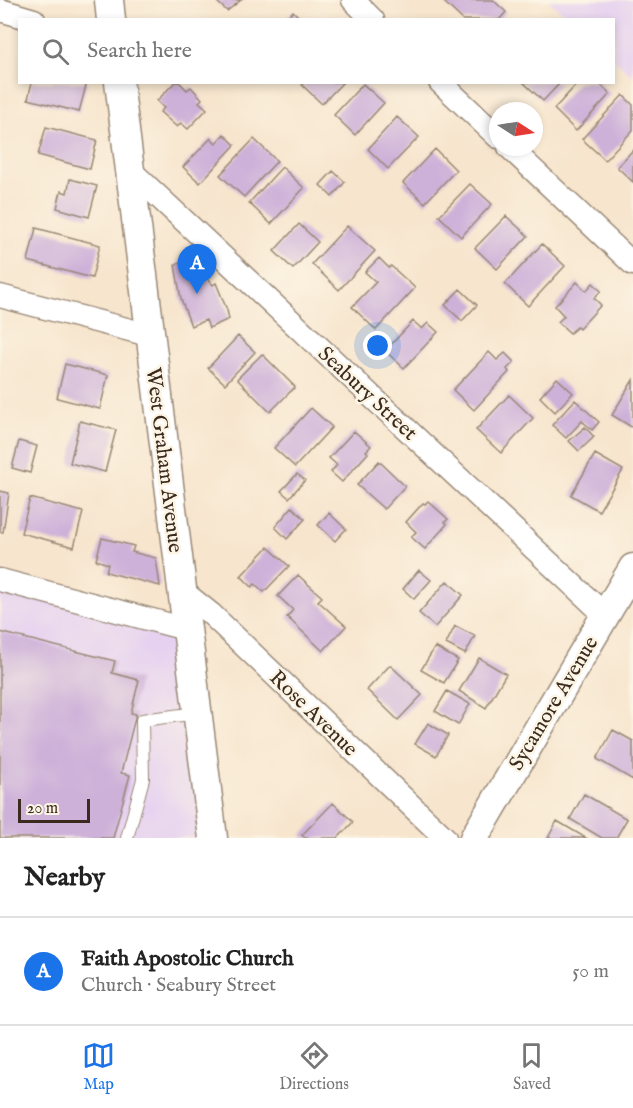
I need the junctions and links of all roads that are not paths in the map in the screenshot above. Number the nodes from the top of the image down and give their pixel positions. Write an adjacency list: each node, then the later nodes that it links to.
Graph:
1 (109, 0): 5 (street)
2 (353, 0): 6 (street)
3 (0, 10): 4 (street)
4 (27, 18)
5 (111, 18)
6 (372, 18)
7 (119, 84): 11 (street, West Graham Avenue)
8 (442, 84): 9 (street)
9 (489, 128)
10 (519, 156): 12 (street)
11 (130, 170): 14 (street, West Graham Avenue); 18 (street, Seabury Street)
12 (633, 264)
13 (0, 296): 14 (street)
14 (149, 335): 17 (street, West Graham Avenue)
15 (633, 568): 18 (street, Sycamore Avenue)
16 (0, 580): 19 (street)
17 (181, 590): 19 (street, West Graham Avenue); 23 (street, Rose Avenue)
18 (605, 615): 24 (street, Sycamore Avenue)
19 (186, 629): 20 (street, West Graham Avenue)
20 (197, 713): 21 (lane); 22 (street, West Graham Avenue)
21 (128, 838)
22 (213, 838)
23 (445, 838)
24 (474, 838)

